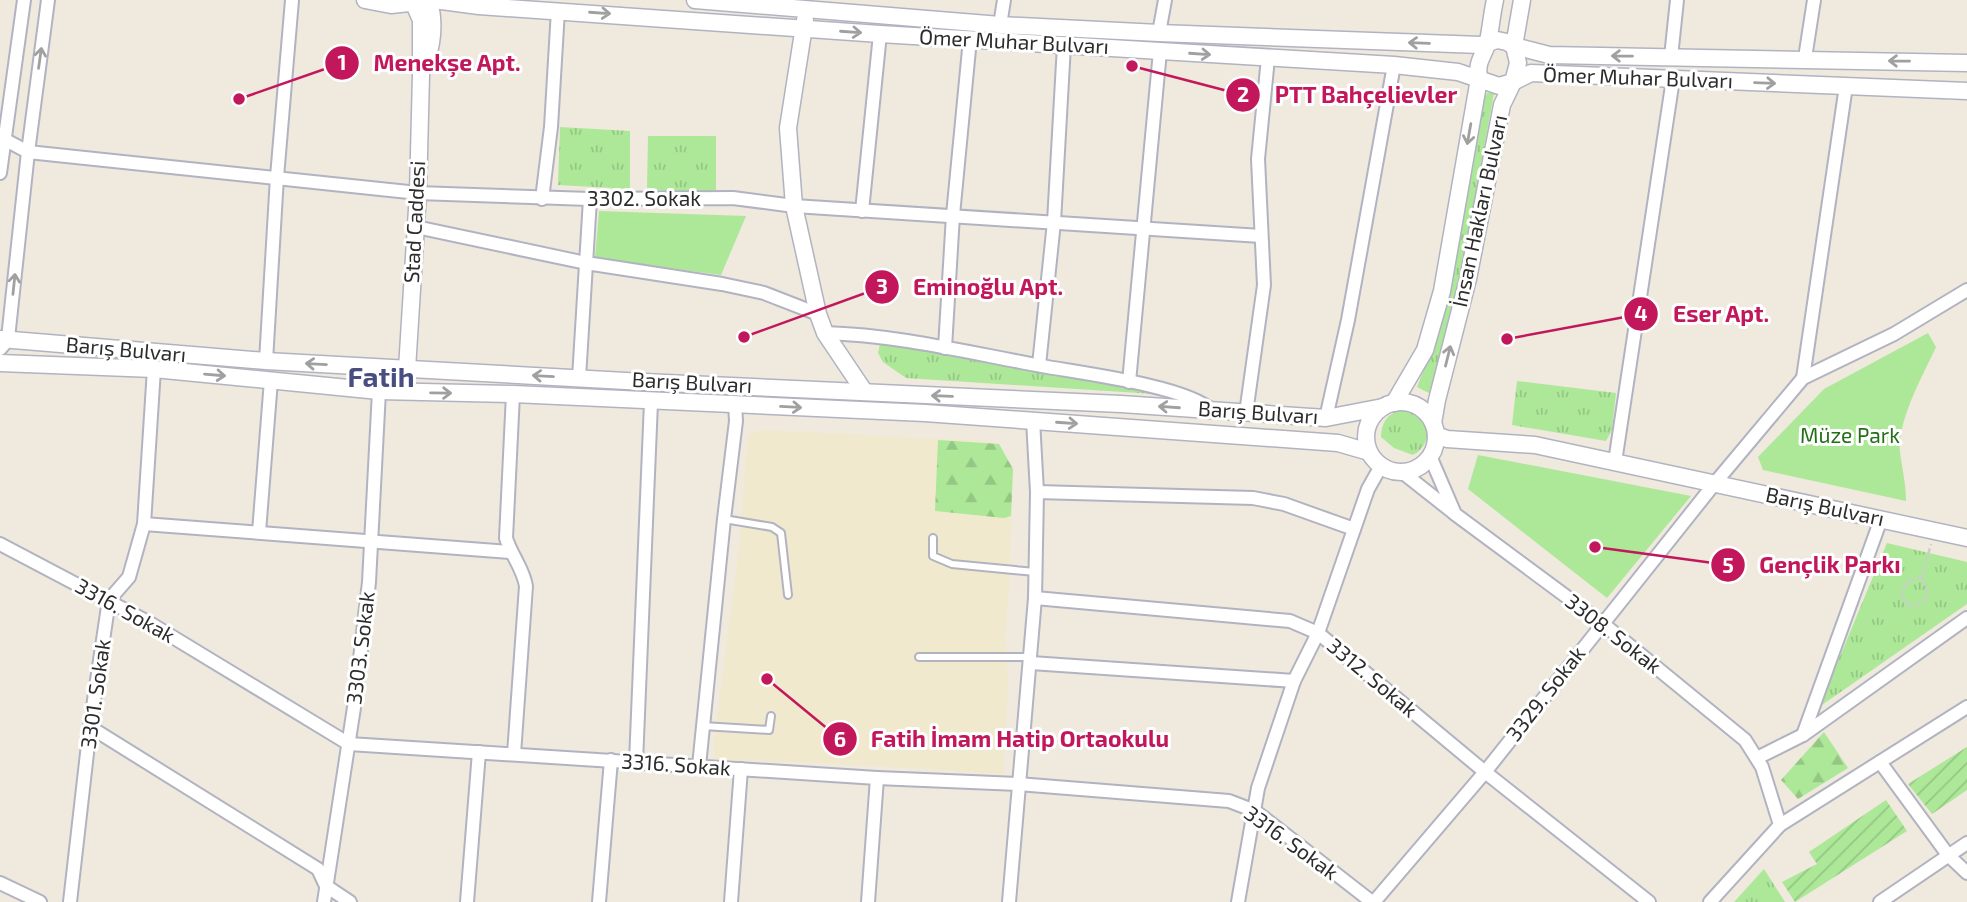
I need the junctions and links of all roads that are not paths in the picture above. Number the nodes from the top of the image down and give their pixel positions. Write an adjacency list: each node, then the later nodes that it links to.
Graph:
1 (24, 0): 34 (street)
2 (48, 0): 35 (street, one-way to 2)
3 (292, 0): 37 (street)
4 (365, 0): 12 (main road, Ömer Muhar Bulvarı)
5 (695, 0): 13 (main road, Ömer Muhar Bulvarı)
6 (1004, 0): 15 (street)
7 (1165, 0): 17 (street)
8 (1495, 0): 21 (main road, İnsan Hakları Bulvarı)
9 (1522, 0): 22 (main road, İnsan Hakları Bulvarı)
10 (1676, 0): 24 (street)
11 (1814, 0): 26 (street)
12 (420, 1): 14 (main road, Ömer Muhar Bulvarı); 38 (main road, Stad Caddesi)
13 (807, 4): 15 (main road, Ömer Muhar Bulvarı); 16 (main road)
14 (558, 10): 16 (main road, Ömer Muhar Bulvarı, one-way to 16); 39 (street)
15 (1000, 24): 17 (main road, Ömer Muhar Bulvarı)
16 (805, 29): 18 (main road, Ömer Muhar Bulvarı, one-way to 18); 41 (main road)
17 (1159, 33): 21 (main road, Ömer Muhar Bulvarı, one-way to 17)
18 (880, 34): 19 (main road, Ömer Muhar Bulvarı); 42 (street)
19 (970, 39): 20 (main road, Ömer Muhar Bulvarı); 43 (street)
20 (1065, 45): 23 (main road, Ömer Muhar Bulvarı); 44 (street)
21 (1487, 45): 22 (main road, Ömer Muhar Bulvarı); 29 (main road, İnsan Hakları Bulvarı)
22 (1514, 46): 24 (main road, Ömer Muhar Bulvarı, one-way to 22); 31 (main road, İnsan Hakları Bulvarı)
23 (1160, 51): 25 (main road, Ömer Muhar Bulvarı, one-way to 25); 46 (street)
24 (1671, 57): 26 (main road, Ömer Muhar Bulvarı)
25 (1268, 58): 28 (main road, Ömer Muhar Bulvarı); 47 (street)
26 (1805, 58): 27 (main road, Ömer Muhar Bulvarı, one-way to 26)
27 (1967, 63)
28 (1394, 65): 29 (main road, Ömer Muhar Bulvarı); 71 (street)
29 (1479, 79): 31 (main road, Ömer Muhar Bulvarı); 68 (main road, İnsan Hakları Bulvarı, one-way to 68)
30 (1672, 79): 31 (main road, Ömer Muhar Bulvarı); 32 (main road, Ömer Muhar Bulvarı, one-way to 32); 76 (street)
31 (1513, 82): 73 (main road, İnsan Hakları Bulvarı, one-way to 31)
32 (1846, 86): 33 (main road, Ömer Muhar Bulvarı); 60 (street)
33 (1967, 91)
34 (2, 138): 35 (street); 36 (street)
35 (28, 152): 37 (street, 3302. Sokak); 52 (street, one-way to 35)
36 (0, 173)
37 (277, 177): 38 (street, 3302. Sokak); 54 (street)
38 (418, 192): 39 (street, 3302. Sokak); 45 (main road, Stad Caddesi)
39 (542, 199): 40 (street, 3302. Sokak)
40 (590, 200): 41 (street, 3302. Sokak); 48 (street)
41 (794, 206): 42 (street, 3302. Sokak); 50 (main road)
42 (862, 211): 43 (street, 3302. Sokak)
43 (953, 215): 44 (street, 3302. Sokak); 53 (street)
44 (1054, 222): 46 (street, 3302. Sokak); 56 (street)
45 (416, 227): 48 (street); 58 (main road, Stad Caddesi)
46 (1144, 227): 47 (street, 3302. Sokak); 62 (street)
47 (1261, 236): 70 (street)
48 (586, 262): 50 (street); 59 (street)
49 (1967, 290): 60 (street)
50 (818, 314): 51 (main road)
51 (825, 333): 53 (street); 64 (main road)
52 (3, 342): 54 (main road, Barış Bulvarı)
53 (945, 348): 56 (street)
54 (266, 361): 58 (main road, Barış Bulvarı, one-way to 54)
55 (0, 363): 57 (main road, Barış Bulvarı)
56 (1039, 365): 62 (street)
57 (154, 369): 61 (main road, Barış Bulvarı, one-way to 61); 84 (street, 3301. Sokak)
58 (407, 369): 59 (main road, Barış Bulvarı, one-way to 58)
59 (579, 378): 64 (main road, Barış Bulvarı)
60 (1803, 379): 79 (street, 3329. Sokak)
61 (271, 380): 63 (main road, Barış Bulvarı); 86 (street)
62 (1129, 382): 69 (street)
63 (379, 391): 65 (main road, Barış Bulvarı, one-way to 65); 89 (street, 3303. Sokak)
64 (864, 391): 69 (main road, Barış Bulvarı, one-way to 64)
65 (513, 394): 66 (main road, Barış Bulvarı); 91 (street)
66 (651, 402): 67 (main road, Barış Bulvarı); 112 (street)
67 (735, 404): 72 (main road, Barış Bulvarı, one-way to 72); 82 (street)
68 (1388, 405): 71 (main road, Barış Bulvarı); 73 (main road); 74 (main road)
69 (1211, 410): 70 (main road, Barış Bulvarı)
70 (1246, 413): 71 (main road, Barış Bulvarı)
71 (1326, 418)
72 (1033, 420): 74 (main road, Barış Bulvarı, one-way to 74); 80 (street)
73 (1435, 429): 75 (main road); 76 (main road, Barış Bulvarı)
74 (1369, 452): 77 (main road)
75 (1430, 456): 78 (main road); 81 (street)
76 (1615, 462): 79 (main road, Barış Bulvarı)
77 (1381, 466): 78 (main road); 85 (street)
78 (1402, 472): 81 (street, 3308. Sokak)
79 (1715, 483): 83 (main road, Barış Bulvarı); 97 (street, 3329. Sokak)
80 (1037, 492): 85 (street); 92 (street)
81 (1455, 514): 97 (street, 3308. Sokak)
82 (724, 519): 93 (lane); 104 (street)
83 (1881, 519): 88 (main road, Barış Bulvarı); 106 (street)
84 (144, 524): 86 (street); 95 (street, 3301. Sokak)
85 (1354, 529): 98 (street)
86 (258, 532): 89 (street)
87 (933, 538): 92 (lane)
88 (1967, 538)
89 (371, 541): 91 (street); 107 (street, 3303. Sokak)
90 (0, 544): 95 (street, 3316. Sokak)
91 (510, 552): 109 (street)
92 (1035, 572): 94 (street)
93 (788, 594)
94 (1035, 598): 98 (street, 3312. Sokak); 100 (street)
95 (109, 600): 105 (street, 3301. Sokak); 107 (street, 3316. Sokak)
96 (1967, 618): 106 (street)
97 (1602, 623): 110 (street, 3308. Sokak); 116 (street, 3329. Sokak)
98 (1318, 633): 101 (street); 116 (street, 3312. Sokak)
99 (919, 657): 100 (lane)
100 (1031, 660): 101 (street); 118 (street)
101 (1294, 681): 119 (street)
102 (1967, 707): 113 (street)
103 (771, 716): 104 (lane)
104 (704, 726): 114 (street)
105 (90, 727): 125 (street); 127 (street, 3301. Sokak)
106 (1803, 735): 110 (street)
107 (349, 744): 108 (street, 3316. Sokak); 125 (street, 3303. Sokak)
108 (479, 752): 109 (street, 3316. Sokak); 130 (street)
109 (514, 754): 111 (street, 3316. Sokak)
110 (1757, 758): 120 (street, 3308. Sokak)
111 (611, 761): 112 (street, 3316. Sokak); 131 (street)
112 (636, 762): 114 (street, 3316. Sokak)
113 (1880, 762): 120 (street); 122 (street)
114 (699, 766): 115 (street, 3316. Sokak)
115 (741, 769): 117 (street, 3316. Sokak); 132 (street)
116 (1485, 772): 136 (street, 3329. Sokak); 137 (street, 3312. Sokak)
117 (877, 778): 118 (street, 3316. Sokak); 133 (street)
118 (1018, 784): 119 (street, 3316. Sokak); 134 (street)
119 (1255, 811): 135 (street); 136 (street, 3316. Sokak)
120 (1780, 825): 138 (street)
121 (1967, 843): 122 (street)
122 (1948, 855): 123 (street); 139 (street)
123 (1967, 873)
124 (0, 883): 126 (street)
125 (326, 886): 128 (street, 3303. Sokak); 129 (street)
126 (40, 902)
127 (70, 902)
128 (324, 902)
129 (350, 902)
130 (467, 902)
131 (599, 902)
132 (730, 902)
133 (868, 902)
134 (1009, 902)
135 (1238, 902)
136 (1373, 902)
137 (1649, 902)
138 (1710, 902)
139 (1880, 902)

